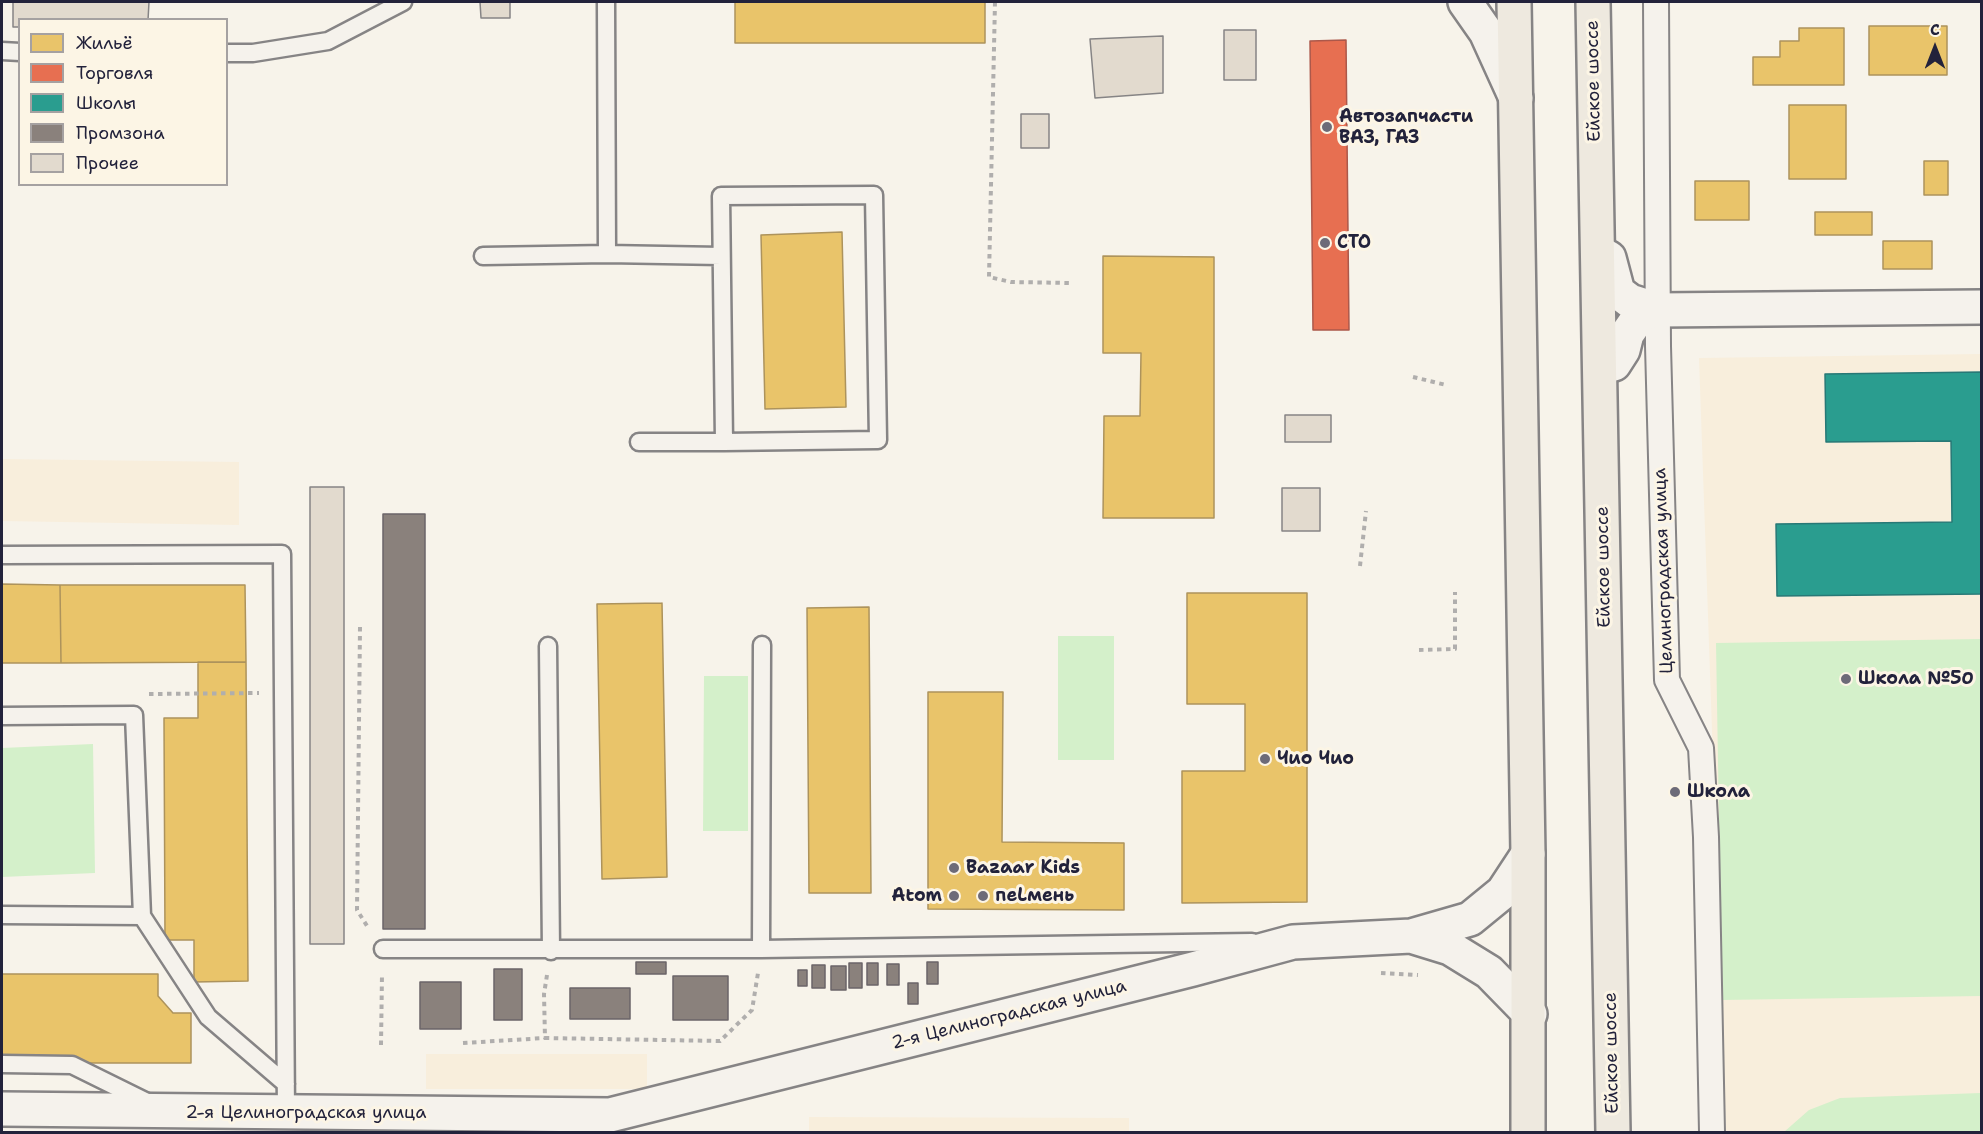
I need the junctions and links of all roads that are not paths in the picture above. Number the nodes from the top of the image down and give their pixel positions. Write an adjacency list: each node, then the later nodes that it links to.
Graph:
1 (404, 2): 9 (lane)
2 (606, 2): 12 (lane)
3 (1466, 2): 10 (street)
4 (1514, 2): 10 (main road)
5 (1593, 2): 11 (main road, Ейское шоссе)
6 (1656, 2): 16 (street, Целиноградская улица)
7 (2, 51): 8 (lane)
8 (18, 52)
9 (228, 53)
10 (1516, 98): 24 (main road)
11 (1598, 252): 16 (street); 17 (main road, Ейское шоссе)
12 (607, 254): 13 (lane); 14 (lane)
13 (483, 256)
14 (722, 256): 19 (lane); 19 (lane)
15 (1982, 307): 16 (street)
16 (1658, 310): 17 (street); 40 (street, Целиноградская улица)
17 (1600, 368): 39 (main road, Ейское шоссе)
18 (639, 442): 19 (lane)
19 (724, 442)
20 (2, 555): 34 (lane)
21 (762, 645): 30 (lane)
22 (548, 646): 31 (lane)
23 (2, 716): 26 (lane)
24 (1528, 854): 27 (street, 2-я Целиноградская улица); 32 (main road)
25 (2, 915): 26 (lane)
26 (142, 916): 34 (lane)
27 (1411, 936): 28 (street, 2-я Целиноградская улица); 32 (street, 2-я Целиноградская улица)
28 (1293, 942): 30 (lane); 37 (street, 2-я Целиноградская улица)
29 (383, 949): 31 (lane)
30 (761, 949): 31 (lane)
31 (551, 951)
32 (1530, 1014): 38 (main road)
33 (2, 1064): 36 (lane)
34 (286, 1099): 36 (street, 2-я Целиноградская улица); 37 (street, 2-я Целиноградская улица)
35 (2, 1109): 36 (street, 2-я Целиноградская улица)
36 (169, 1112)
37 (610, 1124)
38 (1528, 1132)
39 (1613, 1132)
40 (1712, 1132)

